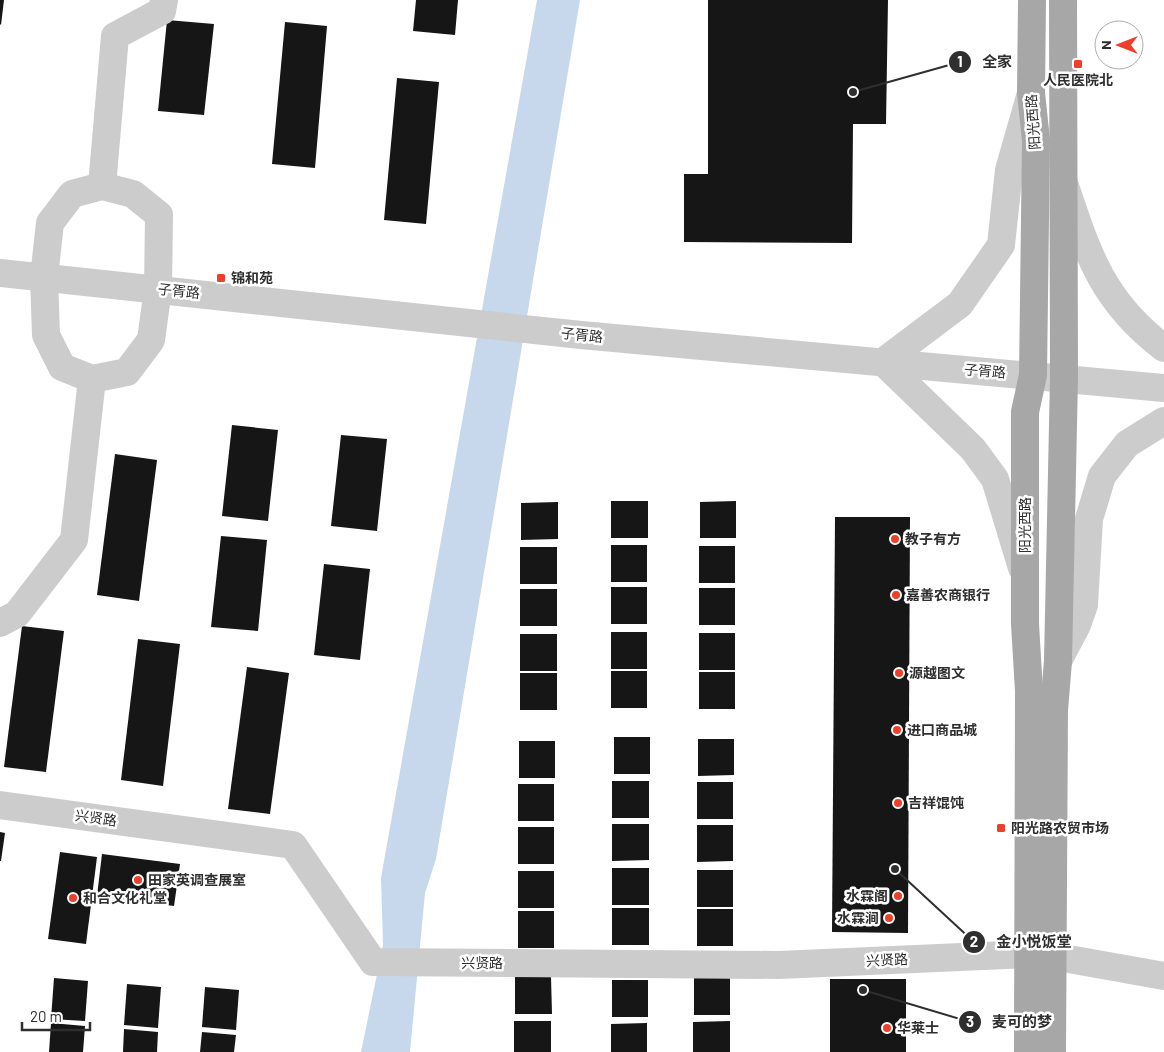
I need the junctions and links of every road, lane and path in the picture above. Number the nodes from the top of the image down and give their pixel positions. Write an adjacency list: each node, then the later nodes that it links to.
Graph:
1 (164, 0): 6 (street)
2 (1032, 0): 4 (main road, 阳光西路)
3 (1063, 0): 5 (main road, 阳光西路)
4 (1031, 93): 11 (street); 12 (main road, 阳光西路)
5 (1064, 183): 10 (street); 13 (main road, 阳光西路)
6 (102, 186): 8 (street); 9 (street)
7 (0, 273): 8 (street, 子胥路)
8 (44, 277): 9 (street, 子胥路); 14 (street)
9 (158, 289): 11 (street, 子胥路); 14 (street)
10 (1164, 348)
11 (883, 362): 12 (street, 子胥路); 17 (street)
12 (1033, 375): 13 (street, 子胥路); 17 (main road, 阳光西路)
13 (1064, 378): 15 (street, 子胥路); 19 (main road, 阳光西路)
14 (92, 379): 18 (street)
15 (1164, 388)
16 (1164, 421): 19 (street)
17 (1025, 577): 21 (main road, 阳光西路)
18 (0, 623)
19 (1058, 661): 21 (main road, 阳光西路)
20 (0, 804): 21 (street, 兴贤路)
21 (1040, 955): 22 (street, 兴贤路); 23 (main road, 阳光西路); 24 (main road, 阳光西路)
22 (1164, 976)
23 (1028, 1052)
24 (1052, 1052)

